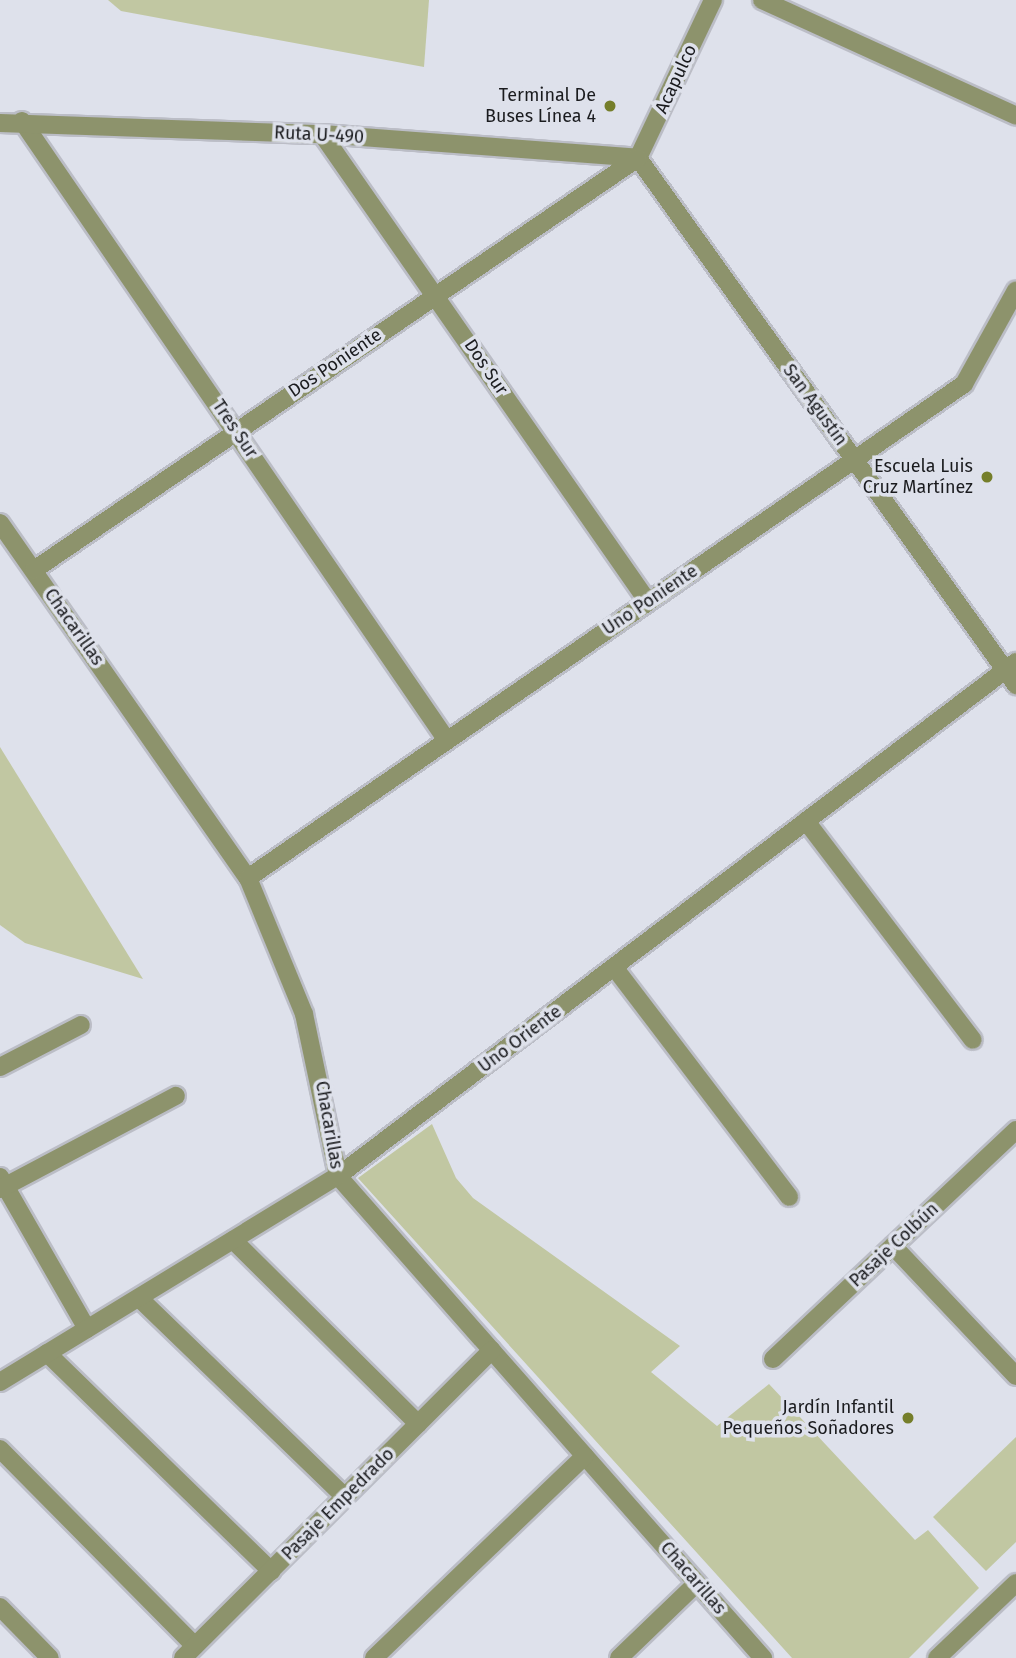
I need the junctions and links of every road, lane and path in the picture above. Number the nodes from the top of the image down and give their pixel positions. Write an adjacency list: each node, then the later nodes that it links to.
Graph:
1 (713, 0): 7 (street, Acapulco)
2 (762, 0): 3 (street)
3 (1016, 116)
4 (22, 121): 5 (street, Ruta U-490); 6 (street, Ruta U-490); 10 (street, Tres Sur)
5 (0, 123)
6 (322, 134): 7 (street, Ruta U-490); 9 (street, Dos Sur)
7 (638, 158): 9 (street, Dos Poniente); 11 (street, San Agustín)
8 (1016, 290): 11 (street, Uno Poniente)
9 (436, 294): 10 (street, Dos Poniente); 14 (street, Dos Sur)
10 (235, 430): 13 (street, Dos Poniente); 17 (street, Tres Sur)
11 (855, 461): 14 (street, Uno Poniente); 15 (street, San Agustín)
12 (0, 523): 13 (street, Chacarillas)
13 (34, 570): 19 (street, Chacarillas)
14 (648, 602): 17 (street, Uno Poniente)
15 (1011, 666): 16 (street, San Agustín); 18 (street, Uno Oriente)
16 (1016, 685)
17 (446, 739): 19 (street, Uno Poniente)
18 (806, 821): 20 (street, Uno Oriente); 22 (street)
19 (248, 878): 26 (street, Chacarillas)
20 (614, 967): 26 (street, Uno Oriente); 28 (street)
21 (81, 1025): 23 (street)
22 (973, 1040)
23 (0, 1067)
24 (176, 1096): 27 (street)
25 (1016, 1130): 30 (street, Pasaje Colbún)
26 (338, 1176): 29 (street, Uno Oriente); 33 (street, Chacarillas)
27 (2, 1184): 32 (street)
28 (789, 1197)
29 (233, 1240): 31 (street, Uno Oriente); 38 (street)
30 (893, 1246): 35 (street, Pasaje Colbún); 36 (street)
31 (139, 1298): 32 (street, Uno Oriente); 41 (street)
32 (87, 1329): 34 (street, Uno Oriente)
33 (492, 1350): 38 (street, Pasaje Empedrado); 40 (street, Chacarillas)
34 (47, 1353): 37 (street, Uno Oriente); 42 (street)
35 (773, 1359)
36 (1012, 1365)
37 (0, 1381)
38 (418, 1424): 41 (street, Pasaje Empedrado)
39 (0, 1449): 46 (street)
40 (585, 1456): 43 (street, Chacarillas); 48 (street)
41 (345, 1497): 42 (street, Pasaje Empedrado)
42 (271, 1571): 46 (street, Pasaje Empedrado)
43 (697, 1583): 49 (street); 50 (street, Chacarillas)
44 (1016, 1583): 51 (street)
45 (0, 1607): 47 (street)
46 (189, 1652)
47 (50, 1658)
48 (374, 1658)
49 (619, 1658)
50 (763, 1658)
51 (937, 1658)

